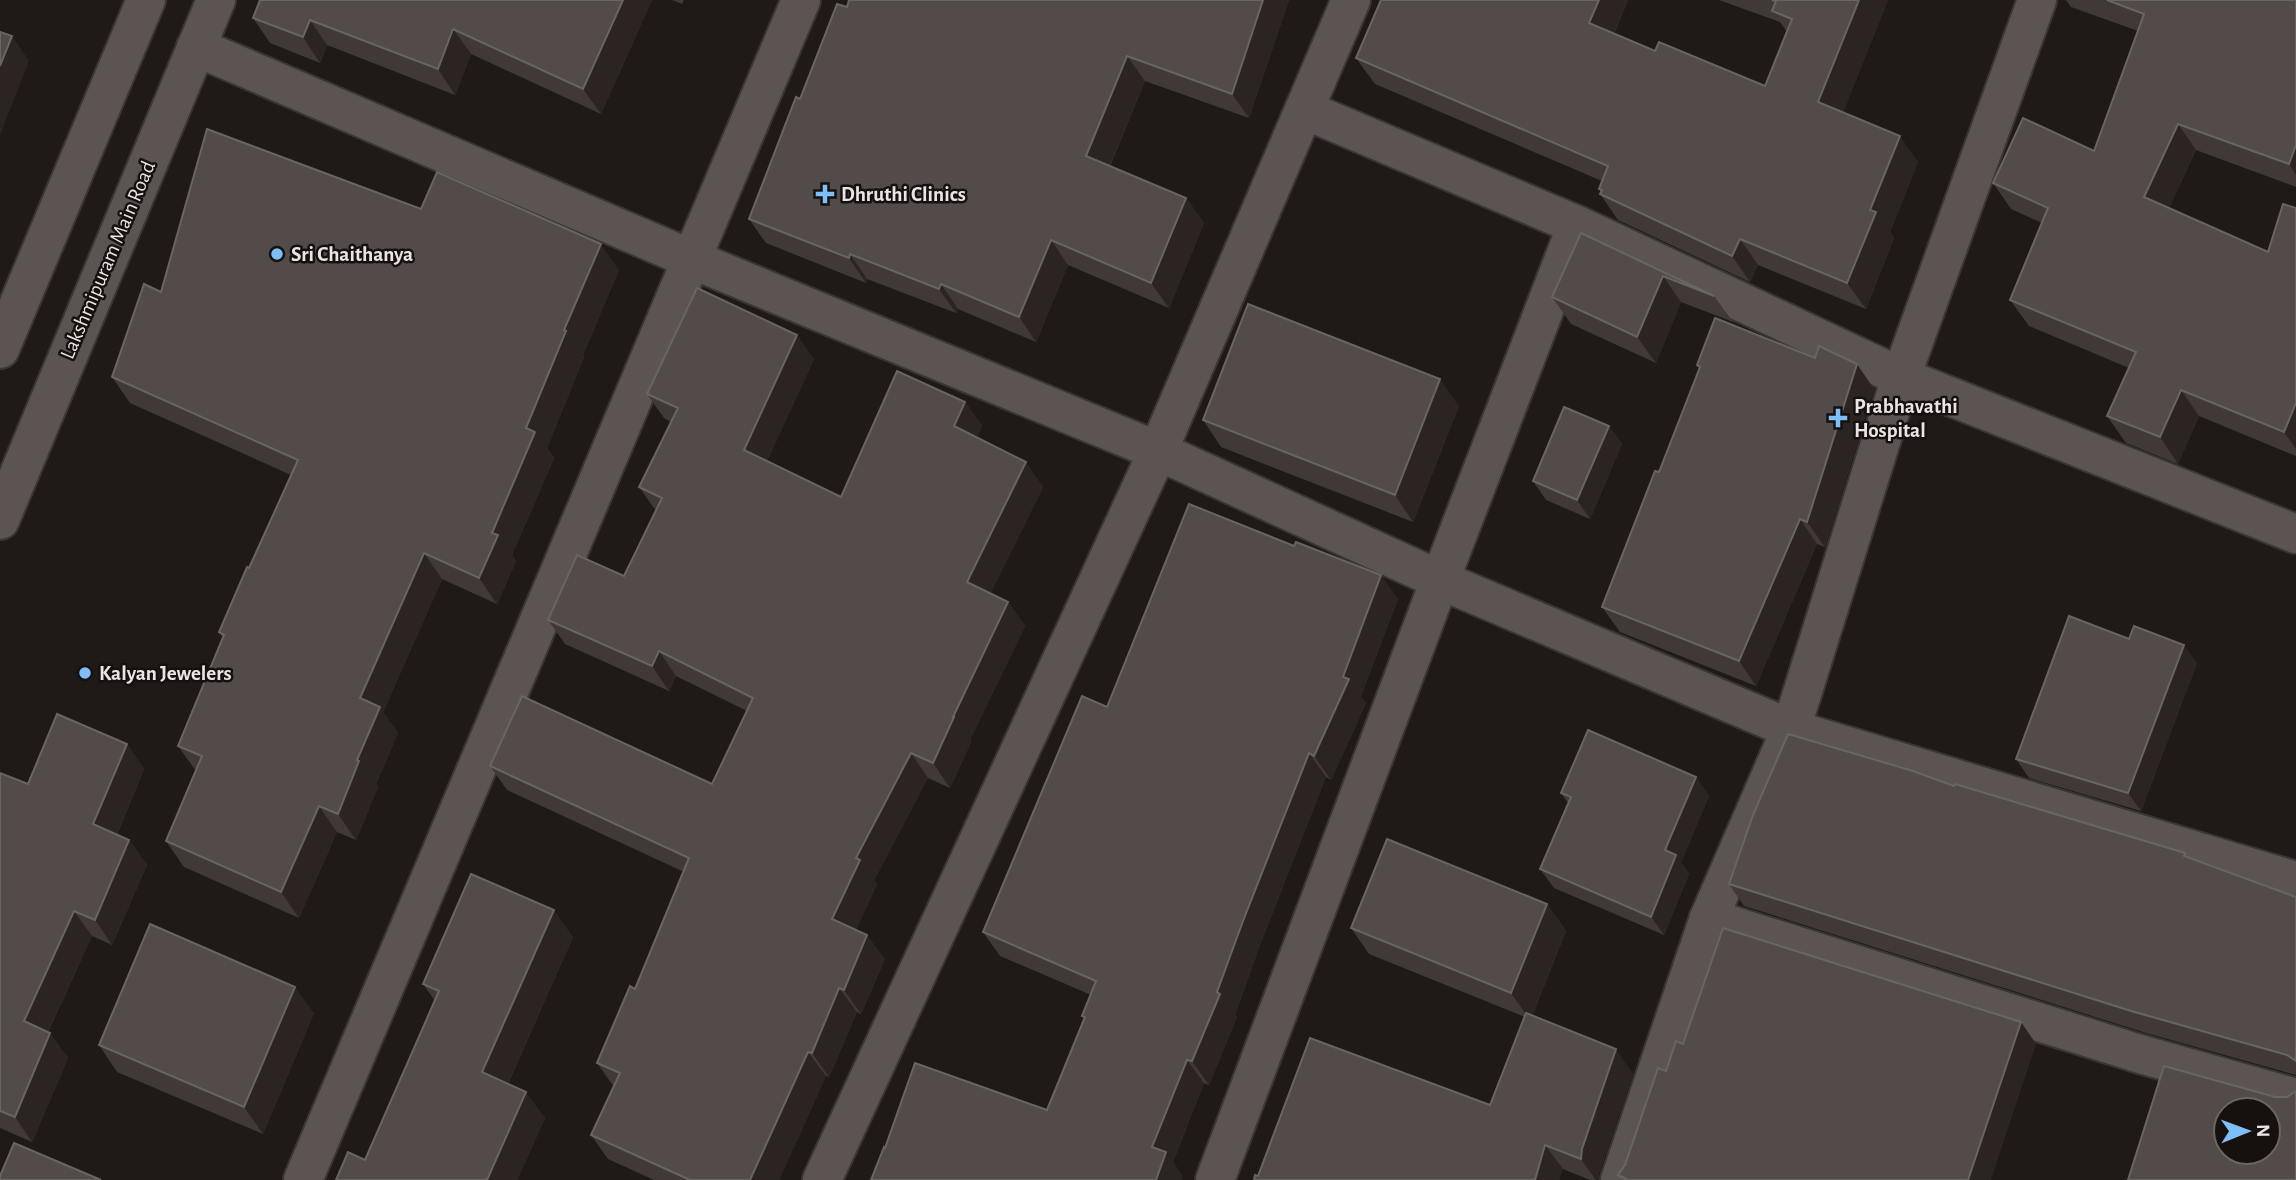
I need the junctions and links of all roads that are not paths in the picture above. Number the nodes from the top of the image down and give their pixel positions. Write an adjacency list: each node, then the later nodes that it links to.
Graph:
1 (146, 0): 10 (street)
2 (216, 0): 6 (street, Lakshmipuram Main Road)
3 (801, 0): 9 (street)
4 (1351, 0): 7 (street)
5 (2037, 0): 11 (street)
6 (196, 47): 9 (street); 13 (street, Lakshmipuram Main Road)
7 (1305, 110): 8 (street); 12 (street)
8 (1577, 225): 11 (street); 15 (street)
9 (691, 259): 12 (street); 20 (street)
10 (0, 349)
11 (1901, 377): 14 (street); 16 (street)
12 (1158, 451): 15 (street); 21 (street)
13 (0, 520)
14 (2296, 534)
15 (1440, 580): 16 (street); 22 (street)
16 (1791, 729): 17 (street); 18 (street)
17 (2296, 881)
18 (1709, 918): 19 (street); 23 (street)
19 (2296, 1098)
20 (303, 1180)
21 (822, 1180)
22 (1214, 1180)
23 (1620, 1180)

